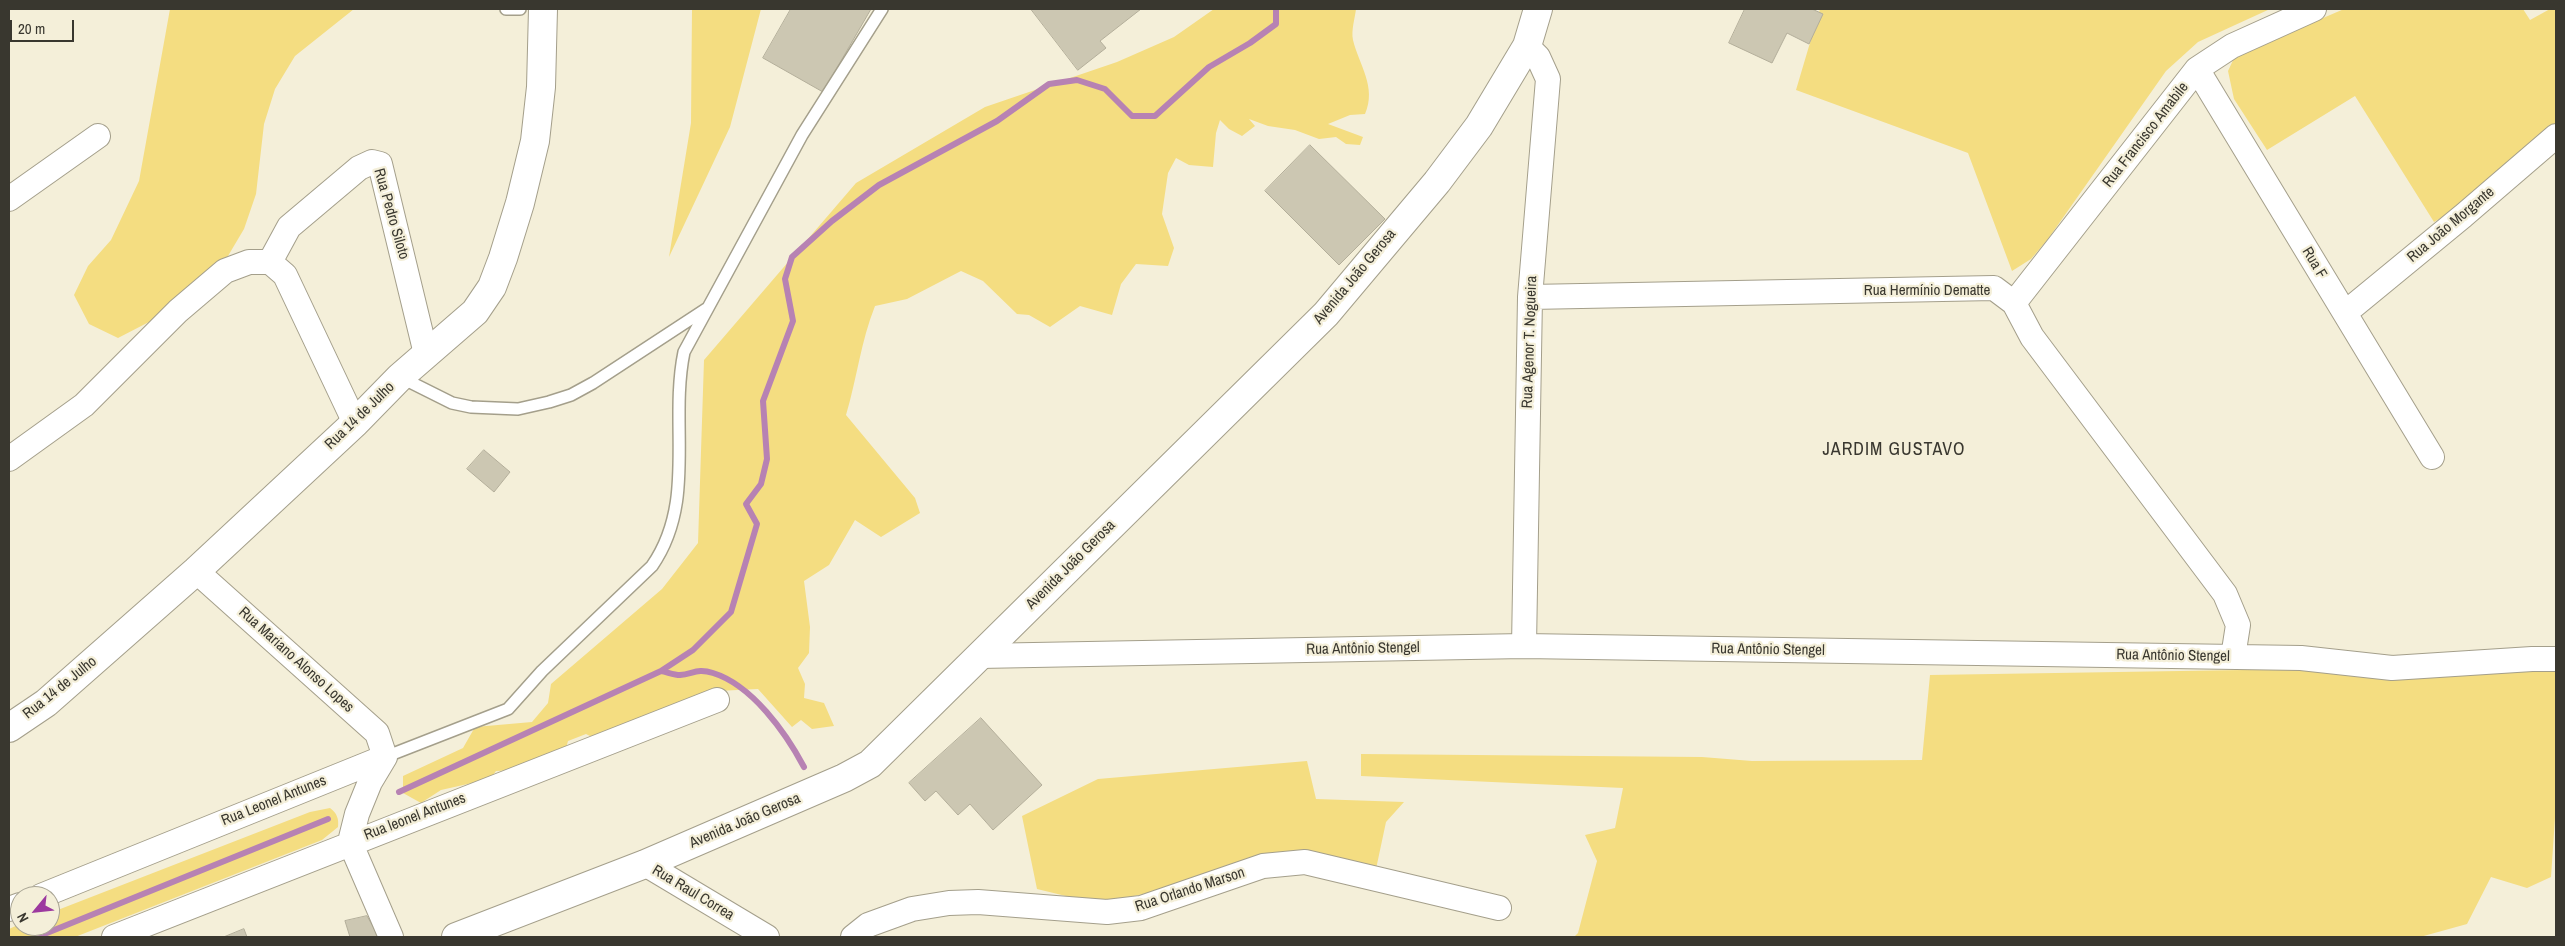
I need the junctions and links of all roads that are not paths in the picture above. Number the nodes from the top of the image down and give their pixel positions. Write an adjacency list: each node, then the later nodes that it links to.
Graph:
1 (506, 9): 2 (lane)
2 (520, 9)
3 (543, 9): 17 (main road, Rua 14 de Julho)
4 (882, 9): 15 (lane)
5 (1538, 9): 7 (main road, Avenida João Gerosa)
6 (2314, 9): 8 (street, Rua Francisco Amabile)
7 (1527, 46): 13 (street, Rua Agenor T. Nogueira); 24 (main road, Avenida João Gerosa)
8 (2197, 69): 14 (street, Rua Francisco Amabile); 16 (street, Rua F)
9 (98, 136): 11 (street)
10 (2556, 136): 16 (street, Rua João Morgante)
11 (9, 199)
12 (270, 262): 17 (street, Rua Pedro Siloto); 19 (street); 21 (street)
13 (1530, 297): 14 (street, Rua Hermínio Dematte); 23 (street, Rua Agenor T. Nogueira)
14 (2014, 303): 25 (street, Rua Hermínio Dematte)
15 (707, 308): 18 (lane); 29 (lane, Rua Leonel Antunes)
16 (2345, 313): 20 (street, Rua F)
17 (426, 354): 18 (main road, Rua 14 de Julho)
18 (400, 377): 19 (main road, Rua 14 de Julho)
19 (355, 423): 22 (main road, Rua 14 de Julho)
20 (2432, 457)
21 (9, 459)
22 (196, 571): 28 (main road, Rua 14 de Julho); 29 (street, Rua Mariano Alonso Lopes)
23 (1524, 646): 24 (street, Rua Antônio Stengel); 25 (street, Rua Antônio Stengel)
24 (979, 656): 31 (main road, Avenida João Gerosa)
25 (2233, 657): 26 (street, Rua Antônio Stengel)
26 (2556, 659)
27 (717, 700): 30 (street, Rua leonel Antunes)
28 (9, 728)
29 (385, 757): 30 (street); 32 (street, Rua Leonel Antunes)
30 (350, 842): 34 (street, Rua leonel Antunes); 35 (street)
31 (645, 864): 36 (main road, Avenida João Gerosa); 37 (street, Rua Raul Correa)
32 (60, 889)
33 (1499, 908): 38 (street, Rua Orlando Marson)
34 (114, 937)
35 (390, 937)
36 (456, 937)
37 (767, 937)
38 (853, 937)

